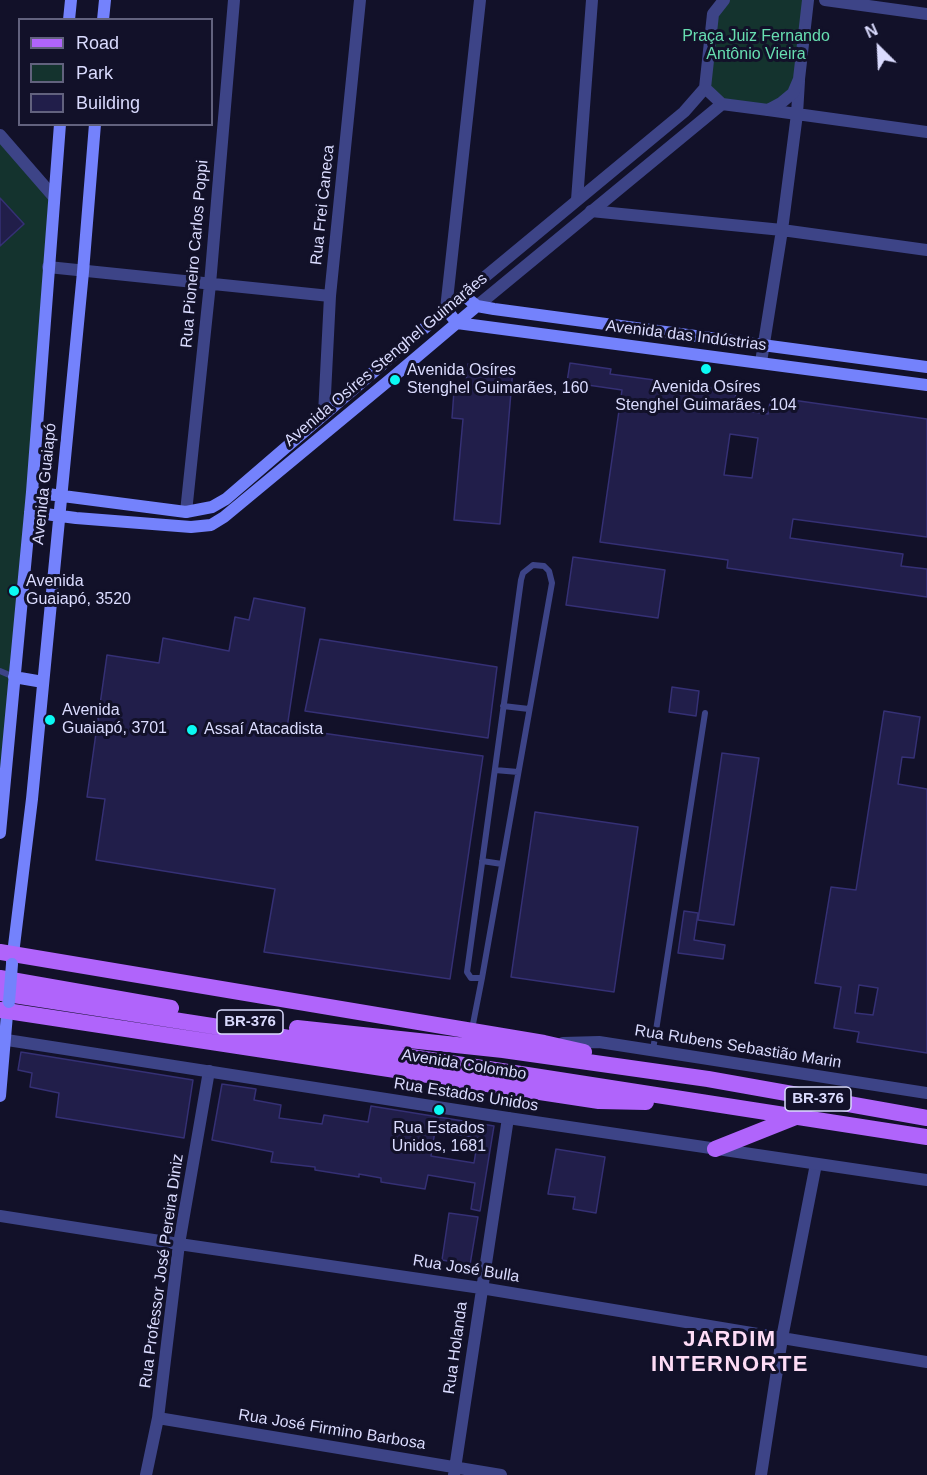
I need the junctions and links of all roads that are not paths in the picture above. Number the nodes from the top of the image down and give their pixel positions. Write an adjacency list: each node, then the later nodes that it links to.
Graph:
1 (71, 0): 13 (main road)
2 (105, 0): 14 (main road)
3 (234, 0): 31 (street, Rua Pioneiro Carlos Poppi)
4 (360, 0): 34 (street, Rua Frei Caneca)
5 (480, 0): 32 (street)
6 (592, 0): 25 (street)
7 (713, 0): 11 (street)
8 (724, 0): 11 (street)
9 (808, 0): 15 (street)
10 (825, 0): 12 (street)
11 (713, 14): 16 (street)
12 (927, 14)
13 (69, 18)
14 (104, 18)
15 (800, 80): 18 (street); 19 (street)
16 (705, 88): 17 (street); 25 (street, Avenida Osíres Stenghel Guimarães)
17 (722, 104): 18 (street); 26 (street, Avenida Osíres Stenghel Guimarães)
18 (768, 110): 19 (street)
19 (797, 114): 22 (street); 27 (street)
20 (60, 126): 24 (main road, Avenida Guaiapó)
21 (95, 126): 30 (main road, Avenida Guaiapó)
22 (927, 132)
23 (0, 135): 24 (street)
24 (53, 196): 29 (main road, Avenida Guaiapó)
25 (577, 200): 33 (street, Avenida Osíres Stenghel Guimarães)
26 (591, 211): 27 (street); 35 (street, Avenida Osíres Stenghel Guimarães)
27 (782, 230): 28 (street); 38 (street)
28 (927, 250)
29 (48, 267): 30 (street); 43 (main road, Avenida Guaiapó)
30 (83, 272): 31 (street); 44 (main road, Avenida Guaiapó)
31 (210, 284): 34 (street); 46 (street, Rua Pioneiro Carlos Poppi)
32 (448, 290): 33 (street); 36 (street)
33 (463, 295): 35 (main road); 36 (main road, Avenida Osíres Stenghel Guimarães)
34 (330, 296): 42 (street, Rua Frei Caneca)
35 (477, 306): 37 (main road, Avenida Osíres Stenghel Guimarães); 38 (main road, Avenida das Indústrias)
36 (446, 309): 37 (main road); 42 (main road, Avenida Osíres Stenghel Guimarães)
37 (457, 323): 39 (main road, Avenida das Indústrias); 47 (main road, Avenida Osíres Stenghel Guimarães)
38 (765, 345): 39 (street); 40 (main road, Avenida das Indústrias)
39 (761, 362): 41 (main road, Avenida das Indústrias)
40 (927, 367)
41 (927, 385)
42 (324, 414): 46 (main road, Avenida Osíres Stenghel Guimarães)
43 (32, 492): 44 (main road, Avenida Osíres Stenghel Guimarães); 45 (main road, Avenida Guaiapó)
44 (60, 496): 46 (main road, Avenida Osíres Stenghel Guimarães); 47 (main road, Avenida Guaiapó)
45 (30, 512): 47 (main road, Avenida Osíres Stenghel Guimarães); 49 (main road, Avenida Guaiapó)
46 (186, 512)
47 (58, 516): 50 (main road, Avenida Guaiapó)
48 (0, 671): 49 (lane)
49 (14, 677): 50 (main road); 56 (main road, Avenida Guaiapó)
50 (43, 682): 59 (main road, Avenida Guaiapó)
51 (504, 706): 52 (lane); 52 (lane); 54 (lane)
52 (530, 709): 55 (lane)
53 (705, 713): 66 (lane)
54 (495, 770): 55 (lane); 57 (lane)
55 (518, 772): 58 (lane)
56 (0, 833)
57 (482, 861): 58 (lane); 61 (lane)
58 (502, 864): 61 (lane)
59 (8, 956): 62 (main road, Avenida Guaiapó, bridge); 63 (main road)
60 (0, 978): 68 (main road, Avenida Colombo / BR-376)
61 (482, 978): 63 (lane)
62 (4, 1004): 64 (main road, Avenida Guaiapó); 71 (main road, Avenida Colombo / BR-376)
63 (472, 1031): 65 (main road)
64 (3, 1039): 67 (street, Rua Estados Unidos); 70 (main road, Avenida Guaiapó)
65 (544, 1043): 66 (street, Rua Rubens Sebastião Marin); 68 (main road)
66 (653, 1050): 69 (street, Rua Rubens Sebastião Marin)
67 (209, 1071): 72 (street, Rua Estados Unidos); 79 (street, Rua Professor José Pereira Diniz)
68 (708, 1079): 73 (main road, Avenida Colombo / BR-376)
69 (927, 1093)
70 (0, 1096)
71 (799, 1116): 74 (main road, Avenida Colombo / BR-376); 75 (main road)
72 (508, 1118): 75 (street, Rua Estados Unidos); 80 (street, Rua Holanda)
73 (927, 1118)
74 (927, 1137)
75 (715, 1149): 76 (street, Rua Estados Unidos)
76 (816, 1164): 77 (street, Rua Estados Unidos); 81 (street)
77 (927, 1180)
78 (0, 1216): 79 (street, Rua José Bulla)
79 (179, 1244): 80 (street, Rua José Bulla); 83 (street, Rua Professor José Pereira Diniz)
80 (481, 1288): 81 (street, Rua José Bulla); 84 (street, Rua Holanda)
81 (782, 1338): 82 (street, Rua José Bulla); 87 (street)
82 (927, 1362)
83 (158, 1418): 84 (street, Rua José Firmino Barbosa); 85 (street, Rua Professor José Pereira Diniz)
84 (454, 1471): 86 (street, Rua José Firmino Barbosa)
85 (146, 1475)
86 (501, 1475)
87 (761, 1475)

